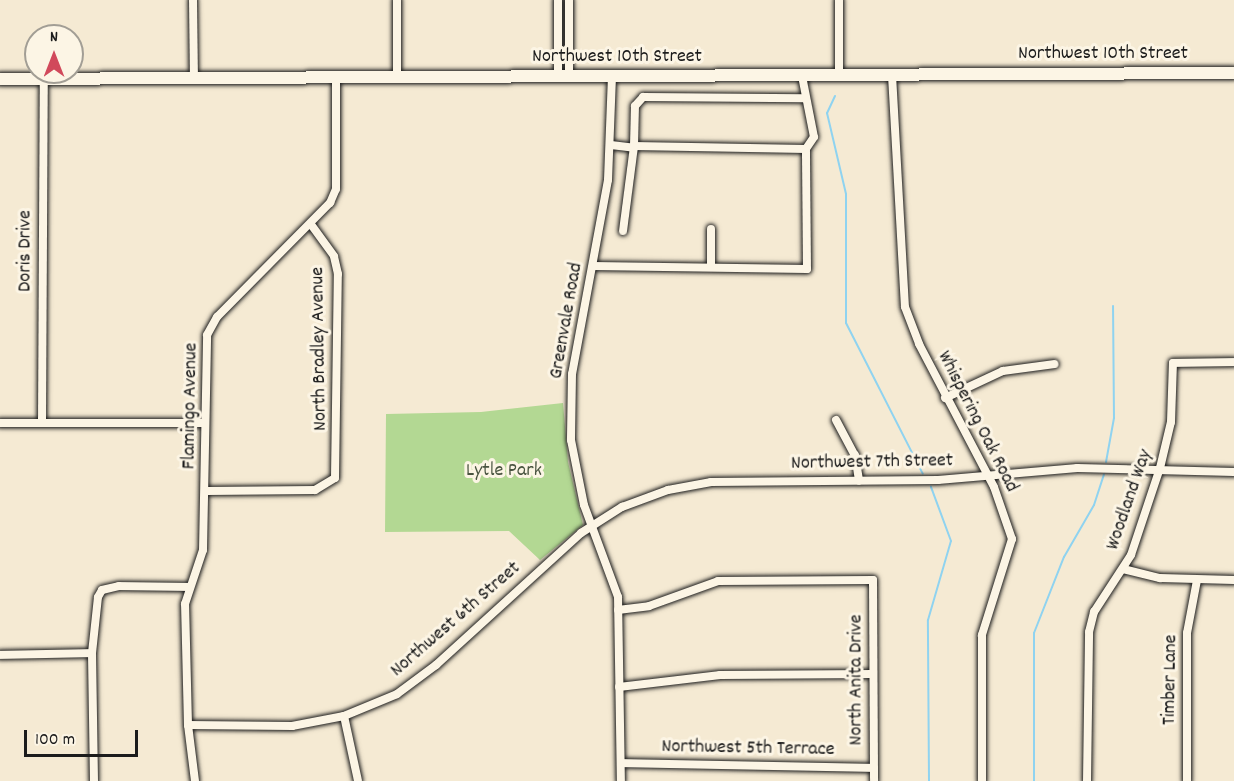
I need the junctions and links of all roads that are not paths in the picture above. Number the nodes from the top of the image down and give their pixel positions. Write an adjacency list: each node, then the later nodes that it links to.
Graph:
1 (193, 0): 17 (street)
2 (397, 0): 13 (street)
3 (838, 0): 11 (street)
4 (558, 4): 5 (street); 8 (street)
5 (569, 4): 8 (street)
6 (1234, 73): 7 (main road, Northwest 10th Street)
7 (892, 75): 11 (main road, Northwest 10th Street); 30 (street, Whispering Oak Road)
8 (564, 76): 9 (main road, Northwest 10th Street); 13 (main road, Northwest 10th Street)
9 (612, 76): 10 (main road, Northwest 10th Street); 20 (street, Greenvale Road)
10 (802, 76): 11 (main road, Northwest 10th Street); 19 (street)
11 (839, 76)
12 (336, 77): 13 (main road, Northwest 10th Street); 17 (main road, Northwest 10th Street); 23 (street, Flamingo Avenue)
13 (397, 77)
14 (0, 79): 15 (main road, Northwest 10th Street)
15 (24, 79)
16 (84, 79): 17 (main road, Northwest 10th Street)
17 (194, 79)
18 (44, 84): 33 (street, Doris Drive)
19 (805, 98): 21 (street); 22 (street)
20 (611, 146): 21 (street); 26 (street, Greenvale Road)
21 (634, 147): 22 (street); 25 (street)
22 (806, 149): 27 (street)
23 (312, 226): 34 (street, Flamingo Avenue); 39 (street, North Bradley Avenue)
24 (711, 229): 27 (street)
25 (623, 231)
26 (593, 266): 27 (street); 40 (street, Greenvale Road)
27 (711, 267)
28 (1234, 362): 35 (street, Woodland Way)
29 (1055, 363): 30 (street)
30 (945, 398): 37 (street, Whispering Oak Road)
31 (836, 420): 38 (street)
32 (0, 423): 33 (street)
33 (42, 423): 34 (street)
34 (203, 423): 39 (street, Flamingo Avenue)
35 (1160, 468): 36 (street, Northwest 7th Street); 37 (street, Northwest 7th Street); 41 (street, Woodland Way)
36 (1234, 472)
37 (987, 476): 38 (street, Northwest 7th Street); 59 (street, Whispering Oak Road)
38 (859, 481): 40 (street, Northwest 7th Street)
39 (207, 491): 44 (street, Flamingo Avenue)
40 (591, 526): 45 (street, Greenvale Road); 50 (street, Northwest 6th Street)
41 (1123, 569): 42 (street); 60 (street, Woodland Way)
42 (1197, 580): 43 (street); 61 (street, Timber Lane)
43 (1234, 580)
44 (188, 587): 46 (street); 51 (street, Flamingo Avenue)
45 (618, 610): 48 (street, North Anita Drive); 49 (street, Greenvale Road)
46 (92, 653): 47 (street); 54 (street)
47 (0, 655)
48 (873, 674): 49 (street); 53 (street, North Anita Drive)
49 (619, 687): 52 (street, Greenvale Road)
50 (344, 716): 51 (street, Northwest 6th Street); 56 (street)
51 (188, 725): 55 (street, Flamingo Avenue)
52 (621, 763): 53 (street, Northwest 5th Terrace); 57 (street, Greenvale Road)
53 (874, 768): 58 (street, North Anita Drive)
54 (94, 781)
55 (195, 781)
56 (358, 781)
57 (621, 781)
58 (874, 781)
59 (982, 781)
60 (1087, 781)
61 (1187, 781)

